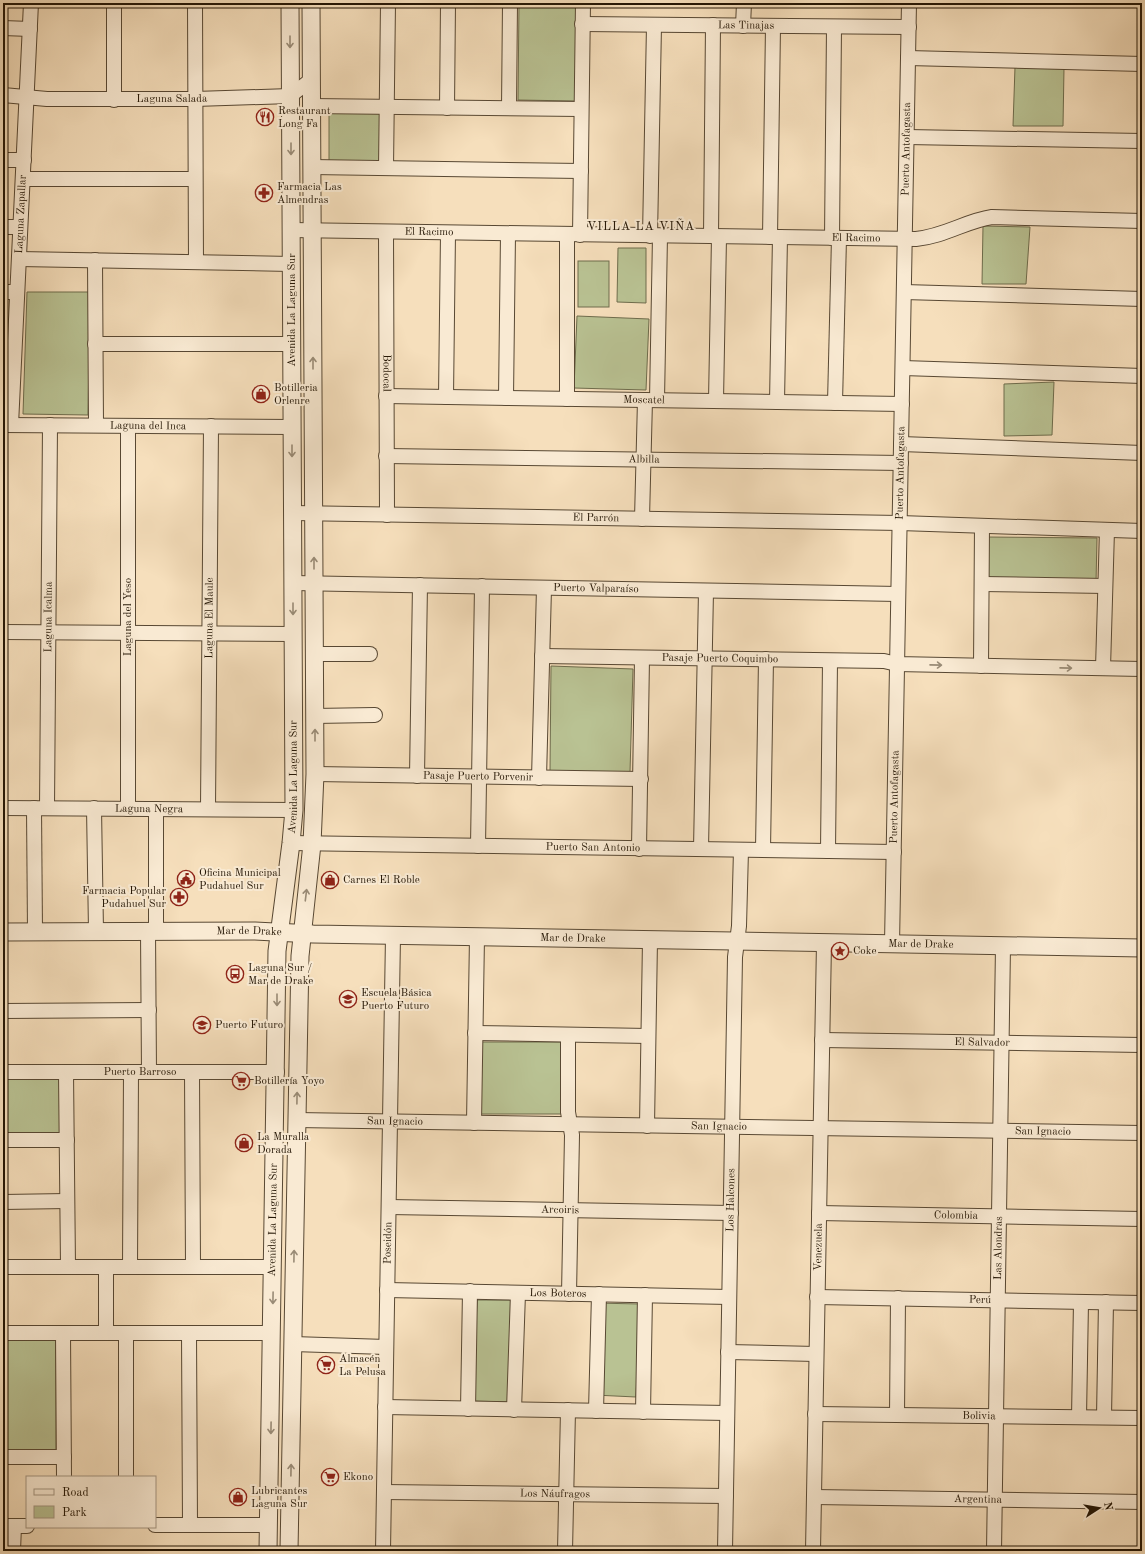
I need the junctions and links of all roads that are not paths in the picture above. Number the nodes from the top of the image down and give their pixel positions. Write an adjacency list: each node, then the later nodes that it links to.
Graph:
1 (31, 3): 20 (street, Laguna Zapallar)
2 (114, 3): 28 (street)
3 (195, 3): 27 (street)
4 (290, 3): 25 (street, Avenida La Laguna Sur, one-way to 25)
5 (311, 3): 23 (street, Avenida La Laguna Sur)
6 (388, 3): 30 (street)
7 (448, 3): 31 (street)
8 (510, 3): 32 (street)
9 (583, 3): 12 (street)
10 (744, 3): 15 (street)
11 (910, 3): 18 (street, Puerto Antofagasta)
12 (582, 24): 13 (street, Las Tinajas); 33 (street)
13 (654, 25): 14 (street, Las Tinajas); 52 (street)
14 (713, 25): 15 (street, Las Tinajas); 53 (street)
15 (743, 26): 16 (street, Las Tinajas)
16 (773, 26): 17 (street, Las Tinajas); 54 (street)
17 (834, 27): 18 (street, Las Tinajas); 55 (street)
18 (909, 27): 21 (street, Puerto Antofagasta)
19 (3, 28): 20 (street)
20 (30, 29): 26 (street, Laguna Zapallar)
21 (908, 58): 22 (street); 34 (street, Puerto Antofagasta)
22 (1142, 64)
23 (311, 80): 25 (street); 29 (street, Avenida La Laguna Sur)
24 (3, 95): 26 (street, Laguna Salada)
25 (290, 96): 27 (street, Laguna Salada); 46 (street, Avenida La Laguna Sur, one-way to 46)
26 (27, 97): 28 (street, Laguna Salada); 37 (street, Laguna Zapallar)
27 (195, 99): 28 (street, Laguna Salada); 42 (street)
28 (114, 100)
29 (311, 106): 30 (street); 38 (street, Avenida La Laguna Sur)
30 (386, 107): 31 (street); 39 (street)
31 (447, 108): 32 (street)
32 (509, 108): 33 (street)
33 (581, 109): 40 (street)
34 (907, 136): 35 (street); 56 (street, Puerto Antofagasta)
35 (1142, 141)
36 (3, 160): 37 (street)
37 (24, 160): 41 (street, Laguna Zapallar)
38 (312, 167): 39 (street); 47 (street, Avenida La Laguna Sur)
39 (386, 168): 40 (street)
40 (581, 171): 51 (street)
41 (23, 179): 42 (street); 45 (street, Laguna Zapallar)
42 (195, 179): 59 (street)
43 (1142, 220): 56 (street, El Racimo)
44 (3, 227): 45 (street)
45 (20, 227): 57 (street, Laguna Zapallar)
46 (291, 230): 47 (street, El Racimo); 60 (street, Avenida La Laguna Sur)
47 (312, 231): 48 (street, El Racimo); 91 (street, Avenida La Laguna Sur, one-way to 47)
48 (386, 232): 49 (street, El Racimo); 70 (street, Bodocal)
49 (448, 233): 50 (street, El Racimo); 71 (street)
50 (508, 234): 51 (street, El Racimo); 72 (street)
51 (573, 235): 52 (street, El Racimo); 73 (street)
52 (655, 236): 53 (street, El Racimo); 74 (street)
53 (715, 237): 54 (street, El Racimo); 75 (street)
54 (775, 237): 55 (street, El Racimo); 76 (street)
55 (835, 238): 56 (street, El Racimo); 77 (street)
56 (905, 239): 63 (street, Puerto Antofagasta)
57 (19, 259): 58 (street); 62 (street, Laguna Zapallar)
58 (95, 260): 59 (street); 65 (street)
59 (196, 262): 60 (street)
60 (291, 264): 66 (street, Avenida La Laguna Sur)
61 (3, 292): 62 (street)
62 (17, 292): 67 (street, Laguna Zapallar)
63 (904, 292): 64 (street); 68 (street, Puerto Antofagasta)
64 (1142, 299)
65 (95, 344): 66 (street); 81 (street)
66 (292, 344): 84 (street, Avenida La Laguna Sur)
67 (9, 358): 79 (street, Laguna Zapallar)
68 (902, 368): 69 (street); 78 (street, Puerto Antofagasta)
69 (1142, 376)
70 (386, 396): 71 (street, Moscatel); 87 (street, Bodocal)
71 (446, 397): 72 (street, Moscatel)
72 (506, 398): 73 (street, Moscatel)
73 (567, 399): 74 (street, Moscatel)
74 (651, 400): 75 (street, Moscatel); 88 (street)
75 (716, 401): 76 (street, Moscatel)
76 (777, 402): 77 (street, Moscatel)
77 (835, 403): 78 (street, Moscatel)
78 (902, 404): 85 (street, Puerto Antofagasta)
79 (7, 425): 80 (street, Laguna del Inca)
80 (50, 425): 81 (street, Laguna del Inca); 108 (street, Laguna Icalma)
81 (96, 425): 82 (street, Laguna del Inca)
82 (128, 426): 83 (street, Laguna del Inca); 109 (street, Laguna del Yeso)
83 (211, 426): 84 (street, Laguna del Inca); 110 (street, Laguna El Maule)
84 (292, 427): 90 (street, Avenida La Laguna Sur, one-way to 90)
85 (901, 444): 86 (street); 89 (street, Puerto Antofagasta)
86 (1142, 453)
87 (386, 456): 88 (street, Albilla); 92 (street, Bodocal)
88 (643, 460): 89 (street, Albilla); 93 (street)
89 (901, 463): 94 (street, Puerto Antofagasta)
90 (293, 513): 91 (street, El Parrón); 98 (street, Avenida La Laguna Sur)
91 (313, 514): 92 (street, El Parrón); 99 (street, Avenida La Laguna Sur, one-way to 91)
92 (387, 515): 93 (street, El Parrón)
93 (642, 519): 94 (street, El Parrón)
94 (900, 523): 95 (street, El Parrón); 106 (street, Puerto Antofagasta)
95 (982, 526): 96 (street, El Parrón); 100 (street)
96 (1107, 530): 97 (street, El Parrón); 103 (street)
97 (1142, 531)
98 (293, 583): 99 (street, Puerto Valparaíso); 111 (street, Avenida La Laguna Sur, one-way to 111)
99 (314, 584): 101 (street, Puerto Valparaíso); 112 (street, Avenida La Laguna Sur)
100 (982, 584): 103 (street); 120 (street)
101 (420, 585): 102 (street, Puerto Valparaíso); 126 (street)
102 (482, 586): 104 (street, Puerto Valparaíso); 127 (street)
103 (1106, 586): 121 (street)
104 (544, 588): 105 (street, Puerto Valparaíso); 114 (street)
105 (706, 590): 106 (street, Puerto Valparaíso); 116 (street)
106 (898, 594): 119 (street, Puerto Antofagasta)
107 (3, 632): 108 (street)
108 (48, 632): 109 (street); 131 (street, Laguna Icalma)
109 (128, 633): 110 (street); 133 (street, Laguna del Yeso)
110 (209, 633): 111 (street); 135 (street, Laguna El Maule)
111 (293, 634): 136 (street, Avenida La Laguna Sur)
112 (314, 654): 113 (street); 123 (street, Avenida La Laguna Sur)
113 (370, 654)
114 (542, 656): 115 (street, Pasaje Puerto Coquimbo); 128 (street)
115 (642, 658): 116 (street, Pasaje Puerto Coquimbo); 129 (street)
116 (704, 659): 117 (street, Pasaje Puerto Coquimbo); 141 (street)
117 (766, 660): 118 (street, Pasaje Puerto Coquimbo); 143 (street)
118 (830, 660): 119 (street, Pasaje Puerto Coquimbo); 144 (street)
119 (897, 664): 120 (street, Pasaje Puerto Coquimbo, one-way to 120); 145 (street, Puerto Antofagasta)
120 (981, 666): 121 (street, Pasaje Puerto Coquimbo, one-way to 121)
121 (1103, 668): 122 (street, Pasaje Puerto Coquimbo)
122 (1142, 669)
123 (314, 716): 124 (street); 125 (street, Avenida La Laguna Sur, one-way to 123)
124 (375, 716)
125 (315, 774): 126 (street, Pasaje Puerto Porvenir); 138 (street, Avenida La Laguna Sur)
126 (417, 776): 127 (street, Pasaje Puerto Porvenir)
127 (479, 777): 128 (street, Pasaje Puerto Porvenir); 139 (street)
128 (539, 778): 129 (street, Pasaje Puerto Porvenir)
129 (641, 780): 140 (street)
130 (3, 808): 131 (street, Laguna Negra)
131 (40, 808): 132 (street, Laguna Negra); 149 (street, Laguna Icalma)
132 (94, 808): 133 (street, Laguna Negra); 146 (street)
133 (128, 809): 134 (street, Laguna Negra)
134 (156, 809): 135 (street, Laguna Negra); 147 (street)
135 (208, 809): 136 (street, Laguna Negra)
136 (294, 810): 137 (street, Avenida La Laguna Sur)
137 (291, 844): 138 (street, Puerto San Antonio); 150 (street, Avenida La Laguna Sur)
138 (312, 844): 139 (street, Puerto San Antonio); 151 (street, Avenida La Laguna Sur, one-way to 138)
139 (478, 846): 140 (street, Puerto San Antonio)
140 (639, 849): 141 (street, Puerto San Antonio)
141 (701, 849): 142 (street, Puerto San Antonio)
142 (741, 850): 143 (street, Puerto San Antonio); 155 (street, Los Halcones)
143 (764, 850): 144 (street, Puerto San Antonio)
144 (828, 851): 145 (street, Puerto San Antonio)
145 (894, 852): 157 (street, Puerto Antofagasta)
146 (96, 931): 147 (street, Mar de Drake); 149 (street, Mar de Drake)
147 (152, 931): 150 (street, Mar de Drake); 160 (street)
148 (3, 932): 149 (street, Mar de Drake)
149 (35, 932)
150 (278, 933): 151 (street, Mar de Drake); 173 (street, Avenida La Laguna Sur, one-way to 173)
151 (302, 934): 152 (street, Mar de Drake); 174 (street, Avenida La Laguna Sur, one-way to 151)
152 (393, 936): 153 (street, Mar de Drake); 175 (street, Poseidón)
153 (476, 937): 154 (street, Mar de Drake); 162 (street)
154 (650, 940): 155 (street, Mar de Drake); 164 (street)
155 (737, 941): 156 (street, Mar de Drake); 179 (street, Los Halcones)
156 (824, 943): 157 (street, Mar de Drake); 165 (street, Venezuela)
157 (892, 944): 158 (street, Mar de Drake)
158 (1003, 946): 159 (street, Mar de Drake); 166 (street, Las Alondras)
159 (1142, 948)
160 (149, 1010): 161 (street); 171 (street)
161 (3, 1011)
162 (475, 1033): 163 (street); 176 (street)
163 (568, 1035): 164 (street); 177 (street)
164 (648, 1036): 178 (street)
165 (822, 1040): 166 (street, El Salvador); 180 (street, Venezuela)
166 (1001, 1043): 167 (street, El Salvador); 181 (street, Las Alondras)
167 (1142, 1045)
168 (3, 1072): 169 (street, Puerto Barroso)
169 (66, 1072): 170 (street, Puerto Barroso); 184 (street)
170 (130, 1072): 171 (street, Puerto Barroso); 197 (street)
171 (149, 1072): 172 (street, Puerto Barroso)
172 (192, 1072): 173 (street, Puerto Barroso); 198 (street)
173 (277, 1072): 193 (street, Avenida La Laguna Sur)
174 (296, 1120): 175 (street, San Ignacio); 218 (street, Avenida La Laguna Sur, one-way to 174)
175 (390, 1122): 176 (street, San Ignacio); 187 (street, Poseidón)
176 (474, 1123): 177 (street, San Ignacio)
177 (570, 1124): 178 (street, San Ignacio); 188 (street)
178 (646, 1126): 179 (street, San Ignacio)
179 (732, 1127): 180 (street, San Ignacio); 189 (street, Los Halcones)
180 (820, 1128): 181 (street, San Ignacio); 190 (street, Venezuela)
181 (1000, 1131): 182 (street, San Ignacio); 191 (street, Las Alondras)
182 (1142, 1133)
183 (3, 1140): 184 (street)
184 (67, 1140): 185 (street)
185 (67, 1201): 186 (street); 195 (street)
186 (3, 1202)
187 (389, 1207): 188 (street, Arcoiris); 199 (street, Poseidón)
188 (571, 1210): 189 (street, Arcoiris); 202 (street)
189 (731, 1213): 205 (street, Los Halcones)
190 (819, 1213): 191 (street, Colombia); 206 (street, Venezuela)
191 (999, 1216): 192 (street, Colombia); 208 (street, Las Alondras)
192 (1142, 1219)
193 (273, 1266): 198 (street); 217 (street, Avenida La Laguna Sur, one-way to 217)
194 (3, 1267): 195 (street)
195 (68, 1267): 196 (street)
196 (106, 1267): 197 (street); 214 (street)
197 (130, 1267): 198 (street)
198 (193, 1267)
199 (387, 1290): 200 (street, Los Boteros); 219 (street, Poseidón)
200 (470, 1291): 201 (street, Los Boteros); 223 (street)
201 (518, 1293): 202 (street, Los Boteros); 224 (street)
202 (570, 1294): 203 (street, Los Boteros)
203 (599, 1294): 204 (street, Los Boteros); 226 (street)
204 (645, 1295): 205 (street, Los Boteros); 227 (street)
205 (729, 1297): 220 (street, Los Halcones)
206 (817, 1297): 207 (street, Perú); 221 (street, Venezuela)
207 (898, 1298): 208 (street, Perú); 230 (street)
208 (998, 1300): 209 (street, Perú); 231 (street, Las Alondras)
209 (1081, 1302): 210 (street, Perú); 232 (street)
210 (1106, 1302): 211 (street, Perú); 233 (street)
211 (1142, 1303)
212 (3, 1333): 213 (street)
213 (63, 1333): 214 (street); 235 (street)
214 (106, 1333): 215 (street)
215 (126, 1333): 216 (street); 238 (street)
216 (189, 1333): 217 (street); 246 (street)
217 (272, 1333): 247 (street, Avenida La Laguna Sur, one-way to 247)
218 (293, 1344): 219 (street); 251 (street, Avenida La Laguna Sur, one-way to 218)
219 (386, 1347): 222 (street, Poseidón)
220 (728, 1352): 221 (street); 228 (street, Los Halcones)
221 (816, 1354): 229 (street, Venezuela)
222 (385, 1407): 223 (street); 239 (street, Poseidón)
223 (468, 1409): 224 (street)
224 (514, 1410): 225 (street)
225 (568, 1410): 226 (street); 240 (street)
226 (596, 1411): 227 (street)
227 (643, 1412): 228 (street)
228 (727, 1413): 241 (street, Los Halcones)
229 (815, 1414): 230 (street, Bolivia); 242 (street, Venezuela)
230 (897, 1415): 231 (street, Bolivia)
231 (996, 1416): 232 (street, Bolivia); 243 (street, Las Alondras)
232 (1079, 1417): 233 (street, Bolivia)
233 (1104, 1418): 234 (street, Bolivia)
234 (1142, 1418)
235 (64, 1457): 236 (street); 237 (street)
236 (3, 1458)
237 (64, 1476)
238 (126, 1476)
239 (384, 1492): 240 (street, Los Náufragos); 252 (street, Poseidón)
240 (566, 1494): 241 (street, Los Náufragos); 253 (street)
241 (726, 1496): 254 (street, Los Halcones)
242 (814, 1497): 243 (street, Argentina); 255 (street, Venezuela)
243 (995, 1500): 244 (street, Argentina); 256 (street, Las Alondras)
244 (1142, 1502)
245 (156, 1525): 246 (street)
246 (190, 1525): 247 (street)
247 (269, 1525): 250 (street, Avenida La Laguna Sur)
248 (15, 1526): 249 (street)
249 (13, 1551)
250 (268, 1551)
251 (289, 1551)
252 (383, 1551)
253 (565, 1551)
254 (725, 1551)
255 (813, 1551)
256 (994, 1551)

